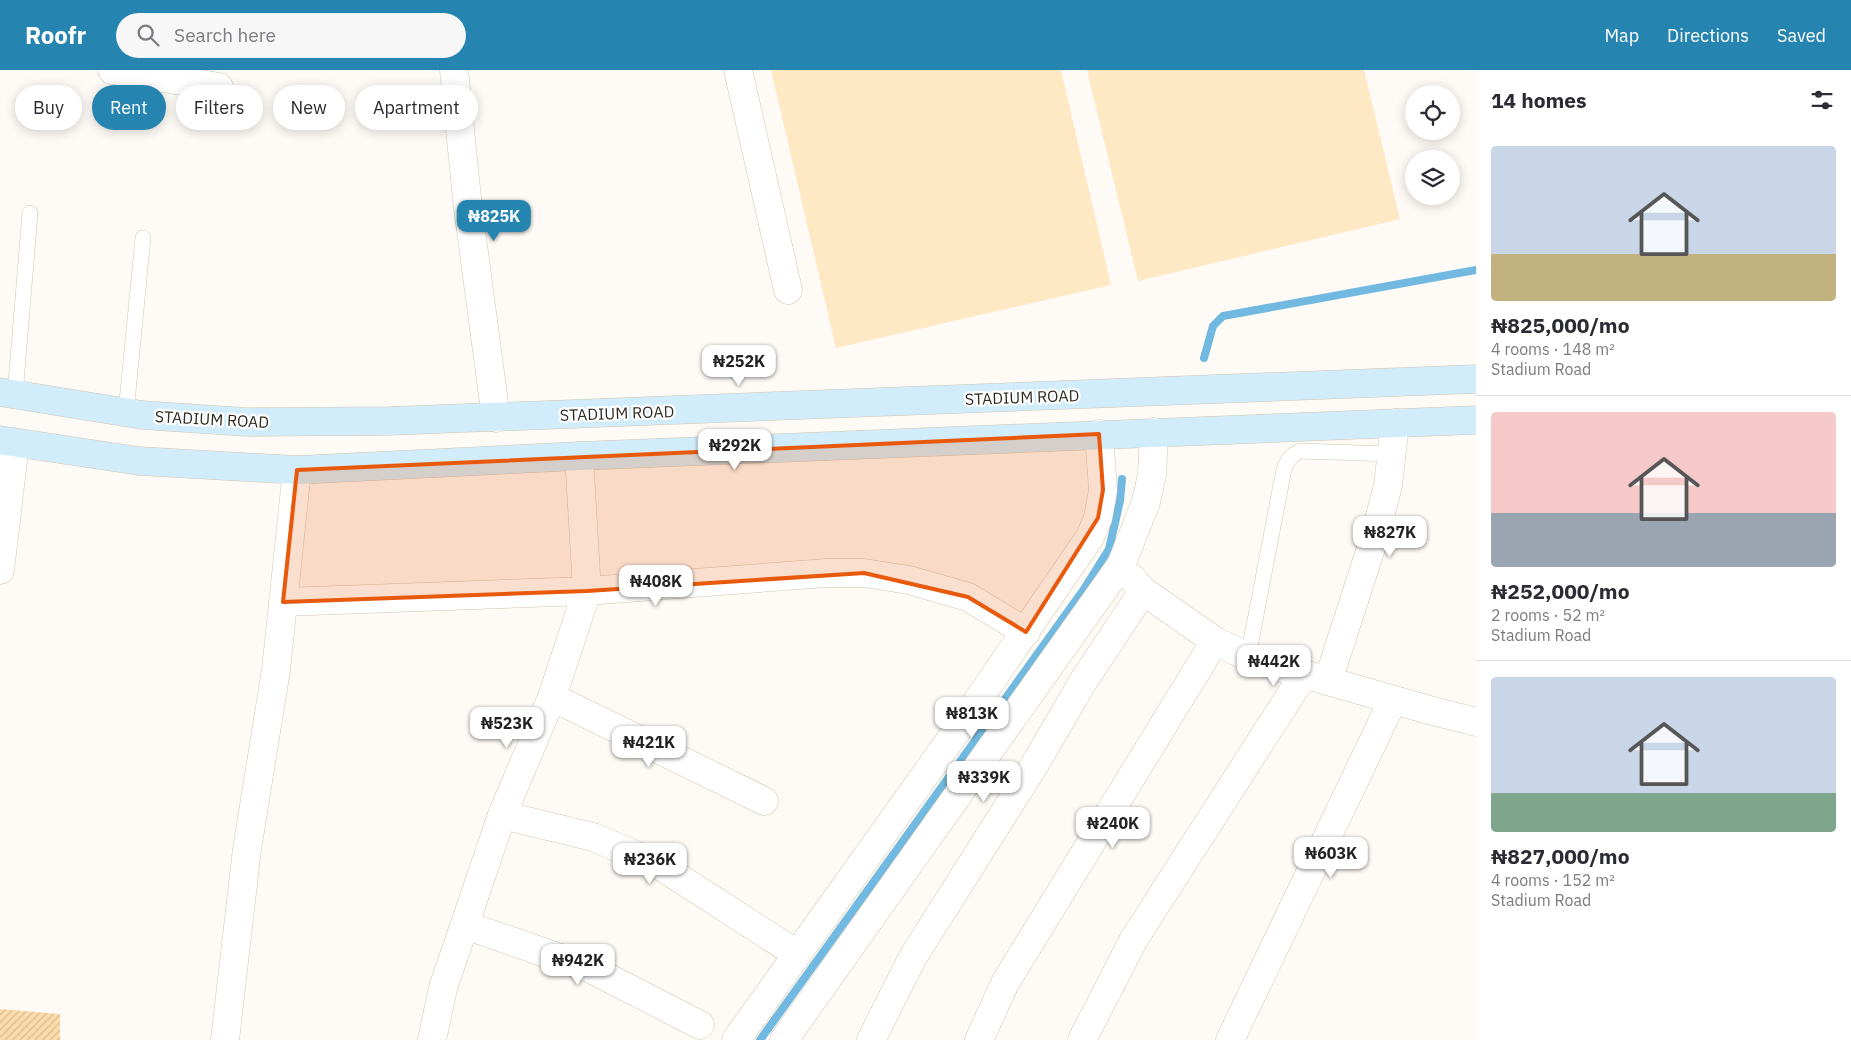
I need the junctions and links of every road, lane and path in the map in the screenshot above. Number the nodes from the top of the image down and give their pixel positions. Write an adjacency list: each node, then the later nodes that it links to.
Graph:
1 (112, 70): 4 (street)
2 (454, 70): 11 (street)
3 (738, 70): 7 (street)
4 (206, 85)
5 (30, 213): 9 (lane)
6 (143, 238): 10 (lane)
7 (788, 290)
8 (1476, 379): 11 (main road, STADIUM ROAD)
9 (7, 394): 10 (main road, STADIUM ROAD)
10 (126, 412): 11 (main road, STADIUM ROAD)
11 (496, 418)
12 (1476, 420): 13 (main road)
13 (1395, 423): 14 (main road); 18 (street)
14 (1291, 427): 15 (main road); 19 (lane)
15 (1154, 432): 16 (main road); 22 (street)
16 (1099, 434): 20 (main road); 27 (street)
17 (7, 442): 21 (main road); 23 (street)
18 (1392, 454): 19 (lane); 30 (street)
19 (1292, 455): 29 (lane)
20 (579, 456): 21 (main road); 24 (street)
21 (297, 470): 26 (street)
22 (1121, 565): 25 (street); 42 (street)
23 (0, 570)
24 (586, 590): 26 (street); 27 (street); 31 (street)
25 (1143, 591): 28 (street); 43 (street)
26 (283, 602): 39 (street)
27 (1026, 632): 37 (street)
28 (1215, 641): 29 (street); 44 (street)
29 (1248, 657): 30 (street)
30 (1316, 677): 32 (street); 45 (street)
31 (552, 697): 34 (street); 35 (street)
32 (1393, 700): 33 (street); 46 (street)
33 (1476, 722)
34 (764, 801)
35 (502, 815): 36 (street); 37 (street)
36 (465, 925): 38 (street); 40 (street)
37 (797, 954): 41 (street)
38 (700, 1025)
39 (225, 1040)
40 (432, 1040)
41 (736, 1040)
42 (784, 1040)
43 (871, 1040)
44 (979, 1040)
45 (1082, 1040)
46 (1230, 1040)

